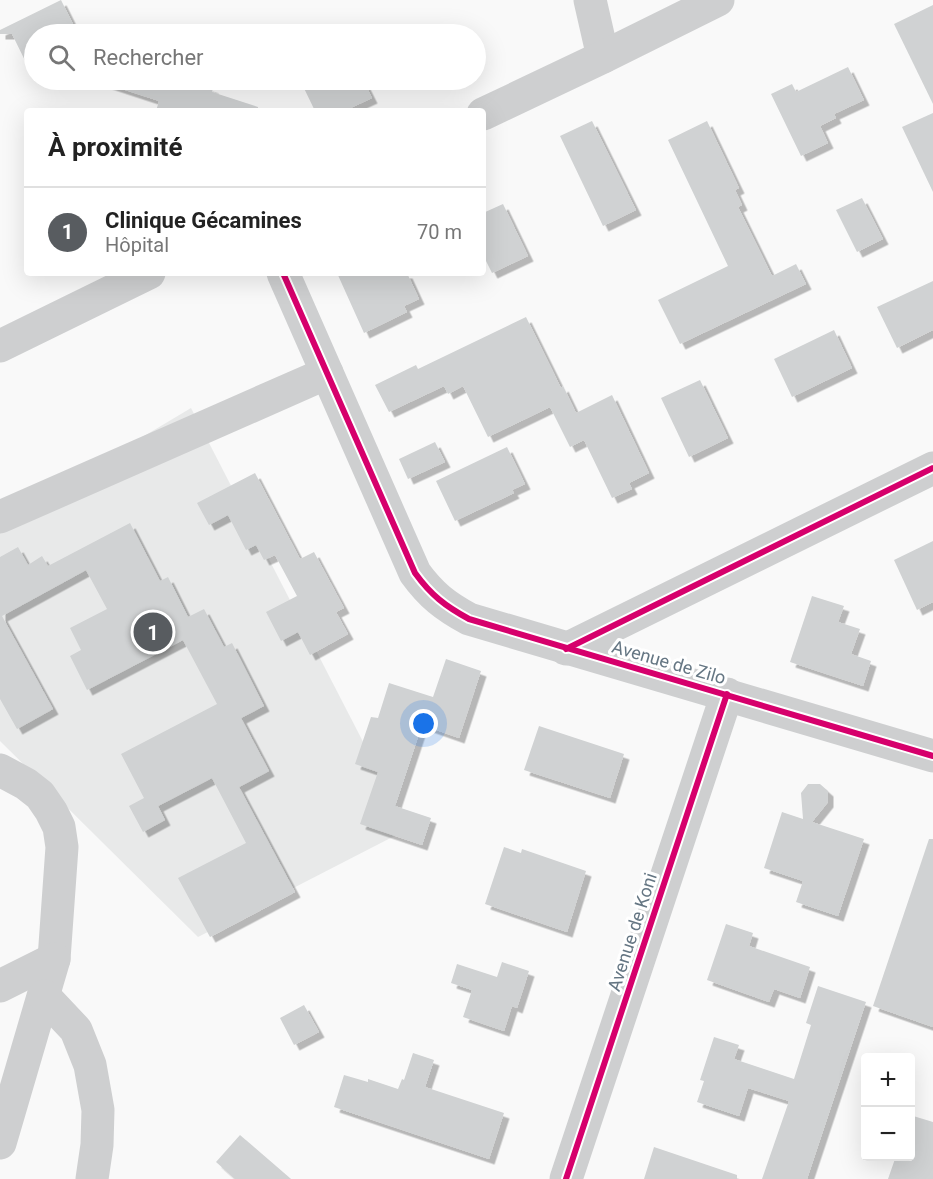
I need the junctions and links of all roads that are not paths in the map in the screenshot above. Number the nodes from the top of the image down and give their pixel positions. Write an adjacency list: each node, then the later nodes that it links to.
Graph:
1 (590, 0): 3 (street)
2 (718, 0): 3 (street)
3 (603, 57): 4 (street)
4 (486, 113)
5 (143, 276): 7 (street)
6 (284, 276): 8 (street, Avenue de Zilo)
7 (0, 346)
8 (327, 373): 10 (street); 11 (street, Avenue de Zilo)
9 (933, 468): 11 (street)
10 (0, 517)
11 (566, 649): 12 (street, Avenue de Zilo)
12 (727, 694): 13 (street, Avenue de Zilo); 20 (street, Avenue de Koni)
13 (933, 756)
14 (0, 770): 15 (street)
15 (54, 959): 16 (street); 17 (street)
16 (0, 986)
17 (44, 996): 18 (street); 19 (street)
18 (1, 1139)
19 (92, 1179)
20 (566, 1179)

